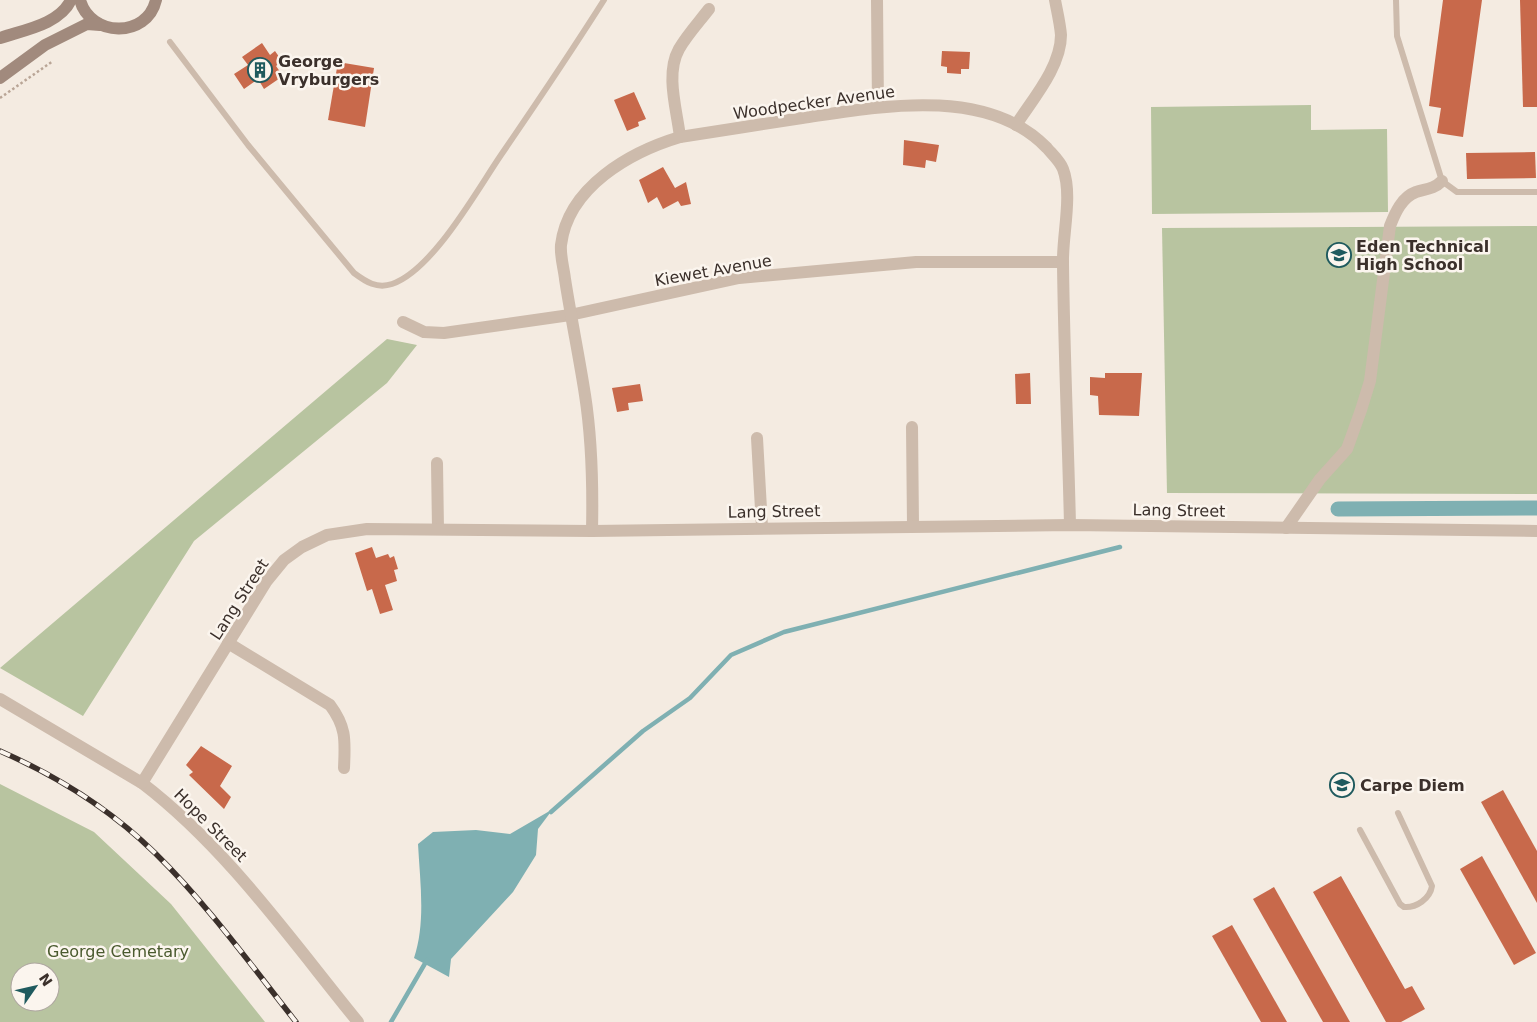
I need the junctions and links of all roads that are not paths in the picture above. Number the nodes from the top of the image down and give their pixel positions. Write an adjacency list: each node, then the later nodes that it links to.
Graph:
1 (71, 0): 10 (main road)
2 (80, 0): 9 (main road)
3 (156, 0): 9 (main road)
4 (604, 0): 11 (lane)
5 (877, 0): 13 (street)
6 (1055, 0): 14 (street)
7 (1396, 0): 16 (lane)
8 (709, 9): 15 (street)
9 (100, 25): 12 (main road)
10 (0, 38)
11 (170, 42)
12 (0, 78)
13 (878, 107): 14 (street, Woodpecker Avenue); 15 (street, Woodpecker Avenue)
14 (1016, 125): 18 (street, Woodpecker Avenue)
15 (680, 137): 19 (street, Woodpecker Avenue)
16 (1442, 181): 17 (lane); 27 (street)
17 (1537, 192)
18 (1063, 262): 19 (street, Kiewet Avenue); 24 (street, Woodpecker Avenue)
19 (570, 316): 20 (street, Kiewet Avenue); 29 (street, Woodpecker Avenue)
20 (403, 322)
21 (912, 427): 25 (street)
22 (757, 438): 26 (street)
23 (437, 463): 28 (street)
24 (1070, 525): 25 (street, Lang Street); 27 (street, Lang Street)
25 (913, 526): 26 (street, Lang Street)
26 (762, 527): 29 (street, Lang Street)
27 (1286, 528): 30 (street, Lang Street)
28 (438, 529): 29 (street, Lang Street); 31 (street, Lang Street)
29 (592, 531)
30 (1537, 531)
31 (228, 643): 33 (street); 34 (street, Lang Street)
32 (0, 699): 34 (street, Hope Street)
33 (344, 768)
34 (142, 783): 37 (street, Hope Street)
35 (1398, 813): 36 (lane)
36 (1360, 830)
37 (358, 1022)

